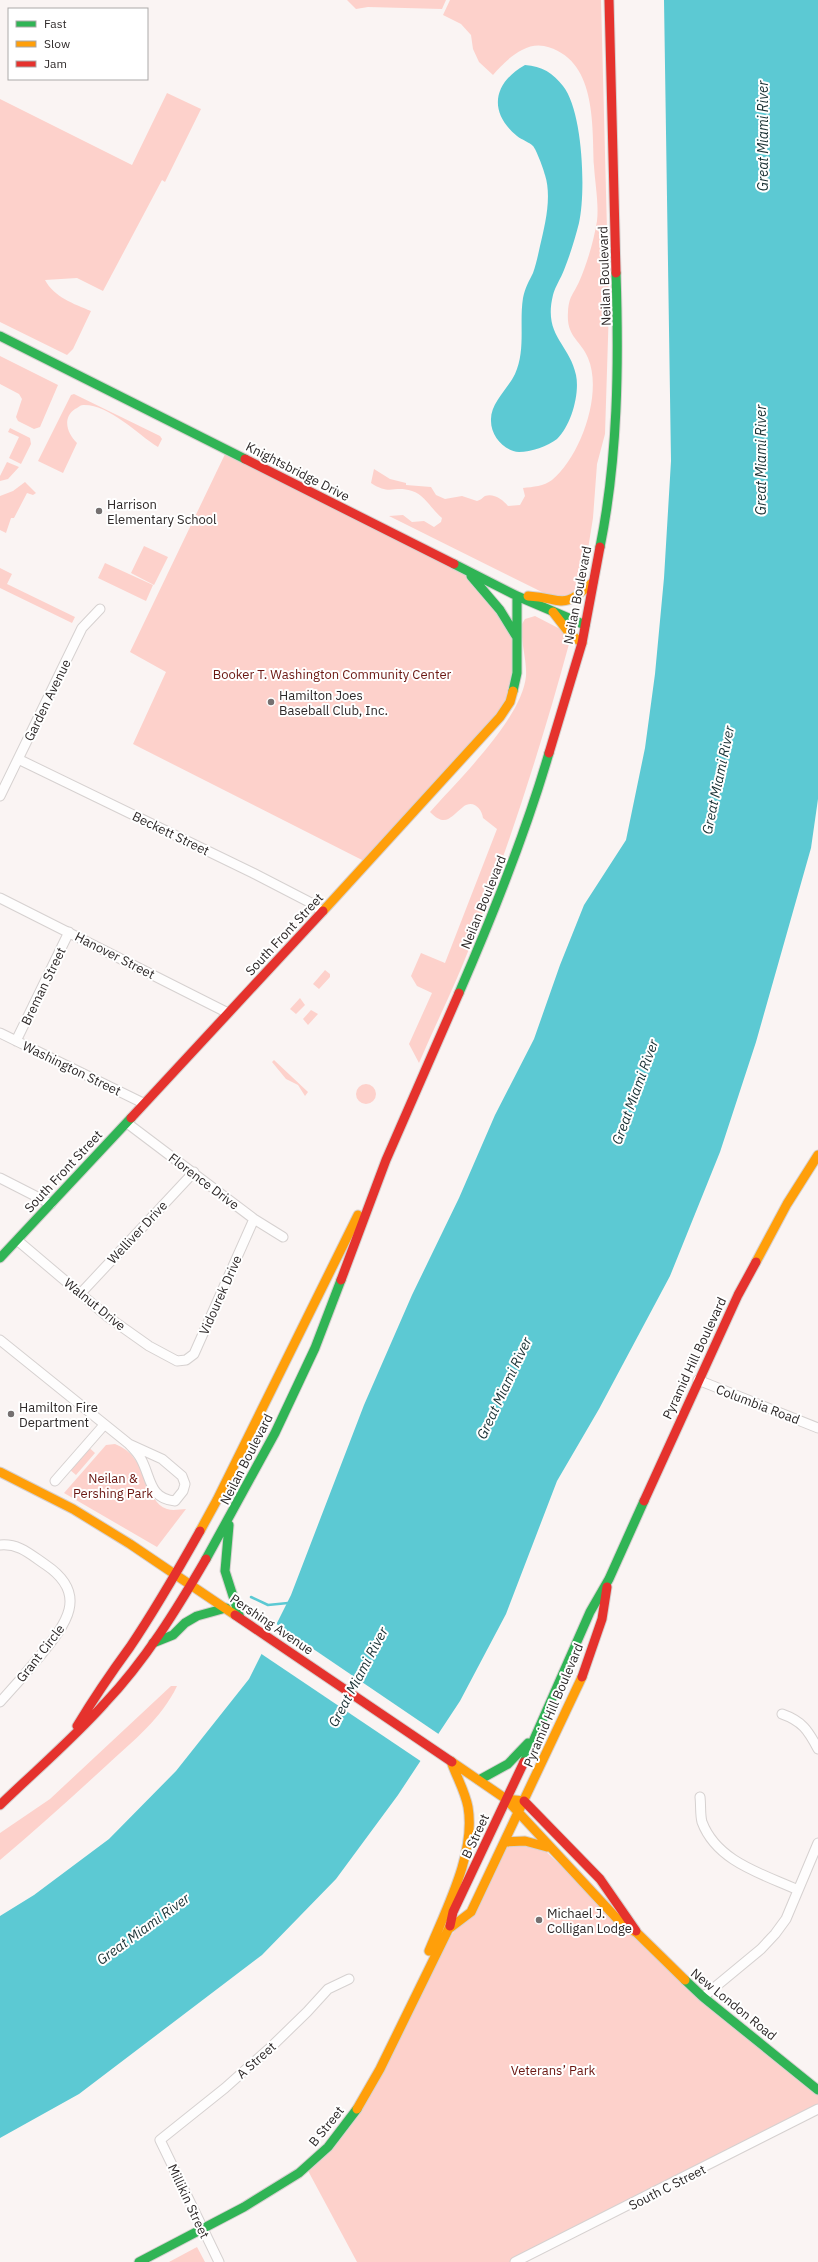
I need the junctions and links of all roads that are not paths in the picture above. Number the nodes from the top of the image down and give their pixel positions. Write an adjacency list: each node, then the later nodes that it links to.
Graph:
1 (609, 0): 4 (street, Neilan Boulevard)
2 (0, 336): 3 (street, Knightsbridge Drive)
3 (466, 570): 5 (street, Knightsbridge Drive); 9 (street)
4 (593, 582): 5 (street); 8 (street, Neilan Boulevard)
5 (517, 596): 7 (street, Knightsbridge Drive); 9 (street, South Front Street)
6 (100, 609): 11 (street, Garden Avenue)
7 (554, 612): 8 (street, Knightsbridge Drive); 10 (street)
8 (585, 625): 10 (street, Neilan Boulevard)
9 (516, 636): 14 (street, South Front Street)
10 (582, 643): 22 (street, Neilan Boulevard)
11 (18, 759): 12 (street, Garden Avenue); 14 (street, Beckett Street)
12 (0, 796)
13 (0, 898): 15 (street, Hanover Street)
14 (322, 912): 16 (street, South Front Street)
15 (69, 932): 16 (street, Hanover Street); 18 (street, Breman Street)
16 (228, 1013): 19 (street, South Front Street)
17 (0, 1033): 18 (street, Washington Street)
18 (16, 1041): 19 (street, Washington Street)
19 (143, 1103): 20 (street, South Front Street)
20 (127, 1123): 23 (street, Florence Drive); 25 (street, South Front Street)
21 (818, 1155): 33 (street, Pyramid Hill Boulevard)
22 (386, 1160): 39 (street, Neilan Boulevard); 41 (street, Neilan Boulevard)
23 (194, 1172): 26 (street, Florence Drive); 30 (street, Welliver Drive)
24 (0, 1178): 25 (street)
25 (50, 1204): 28 (street, South Front Street)
26 (254, 1219): 27 (street, Florence Drive); 32 (street, Vidourek Drive)
27 (283, 1237)
28 (17, 1240): 29 (street, South Front Street); 30 (street, Walnut Drive)
29 (0, 1258)
30 (81, 1292): 32 (street, Walnut Drive)
31 (0, 1340): 34 (street)
32 (177, 1361)
33 (698, 1380): 35 (street, Columbia Road); 42 (street, Pyramid Hill Boulevard)
34 (104, 1425): 36 (street); 38 (street)
35 (818, 1428)
36 (129, 1444): 36 (street)
37 (0, 1472): 41 (street, Pershing Avenue)
38 (55, 1481)
39 (231, 1516): 43 (street, Neilan Boulevard); 45 (street)
40 (0, 1546): 47 (street, Grant Circle)
41 (175, 1575): 43 (street, Pershing Avenue); 50 (street, Neilan Boulevard)
42 (609, 1579): 49 (street, Pyramid Hill Boulevard); 56 (street, Pyramid Hill Boulevard)
43 (191, 1585): 44 (street, Pershing Avenue); 46 (street, Neilan Boulevard)
44 (226, 1608): 45 (street, Pershing Avenue); 46 (street)
45 (240, 1618): 52 (street, Pershing Avenue)
46 (153, 1643): 50 (street, Neilan Boulevard)
47 (0, 1702)
48 (782, 1714): 51 (street)
49 (538, 1733): 53 (street); 55 (street, Pyramid Hill Boulevard)
50 (72, 1736): 57 (street, Neilan Boulevard)
51 (818, 1749)
52 (451, 1761): 53 (street, Pershing Avenue); 65 (street)
53 (479, 1780): 55 (street, Pershing Avenue)
54 (700, 1797): 62 (street)
55 (506, 1799): 56 (street, Pershing Avenue); 58 (street, New London Road); 63 (street, B Street)
56 (524, 1801): 58 (street, Pyramid Hill Boulevard); 64 (street, New London Road)
57 (0, 1805)
58 (518, 1814): 59 (street, B Street); 61 (street, New London Road)
59 (505, 1842): 61 (street); 63 (street, B Street)
60 (818, 1843): 62 (street)
61 (551, 1848): 64 (street, New London Road)
62 (798, 1890): 67 (street)
63 (450, 1928): 65 (street, B Street)
64 (637, 1933): 67 (street, New London Road)
65 (426, 1973): 71 (street, B Street)
66 (349, 1979): 70 (street, A Street)
67 (703, 1997): 68 (street, New London Road)
68 (818, 2090)
69 (818, 2109): 74 (street, South C Street)
70 (160, 2140): 71 (street, Millikin Street)
71 (203, 2230): 72 (street, B Street); 73 (street, Millikin Street)
72 (139, 2262)
73 (219, 2262)
74 (515, 2262)

